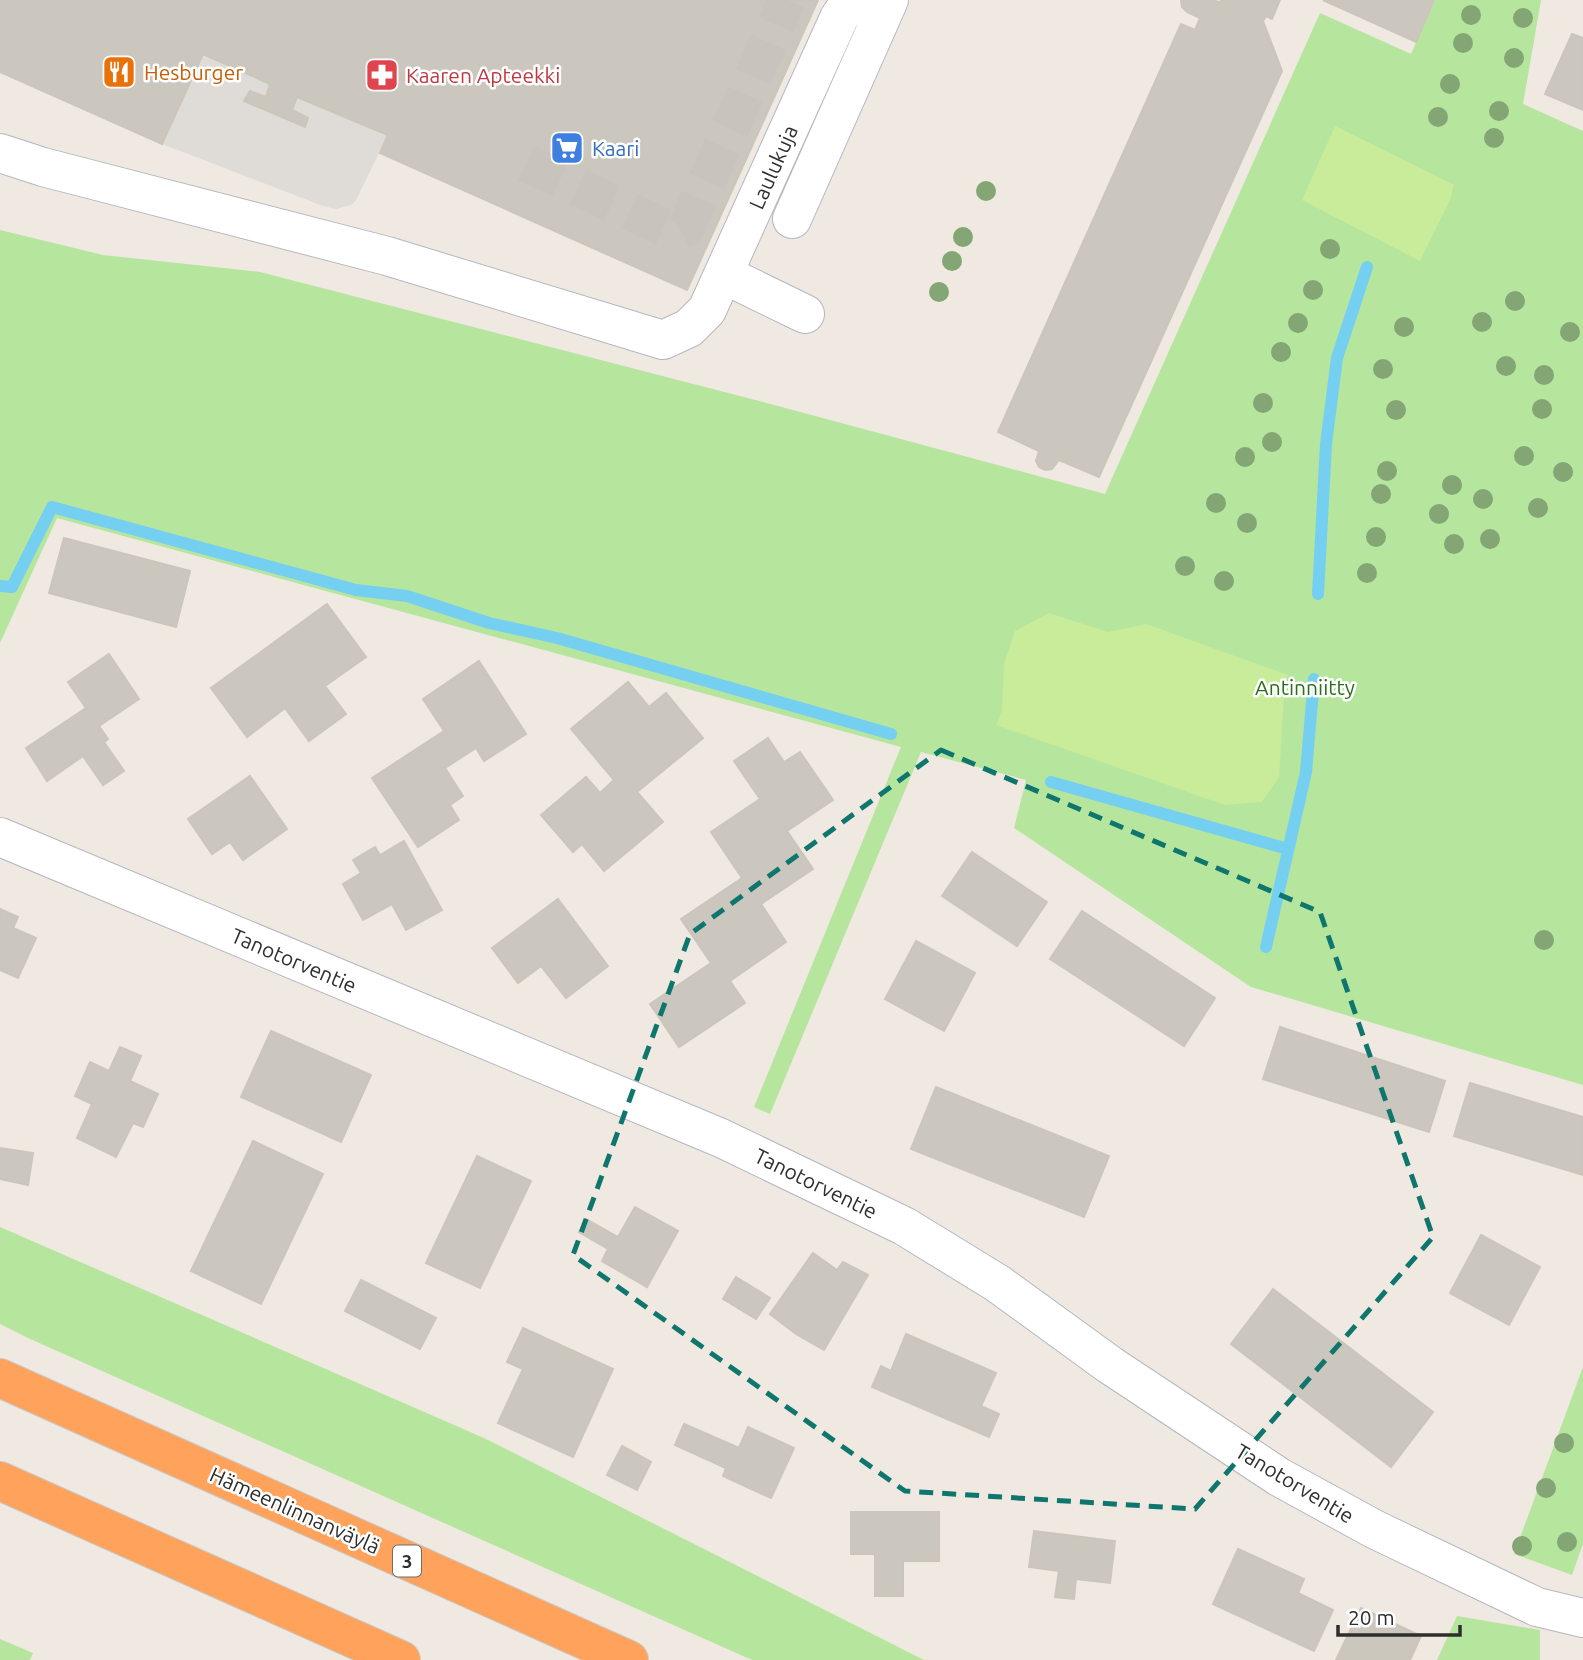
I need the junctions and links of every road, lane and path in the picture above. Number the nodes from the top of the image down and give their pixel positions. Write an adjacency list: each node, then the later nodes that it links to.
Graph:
1 (851, 0): 5 (street, Laulukuja)
2 (889, 0): 4 (street)
3 (0, 153): 5 (street, Laulukuja)
4 (792, 219)
5 (725, 275): 6 (street)
6 (805, 314)
7 (0, 838): 10 (street, Tanotorventie)
8 (0, 1378): 12 (highway, Hämeenlinnanväylä / 3)
9 (0, 1481): 11 (highway)
10 (1583, 1618)
11 (401, 1660)
12 (629, 1660)

